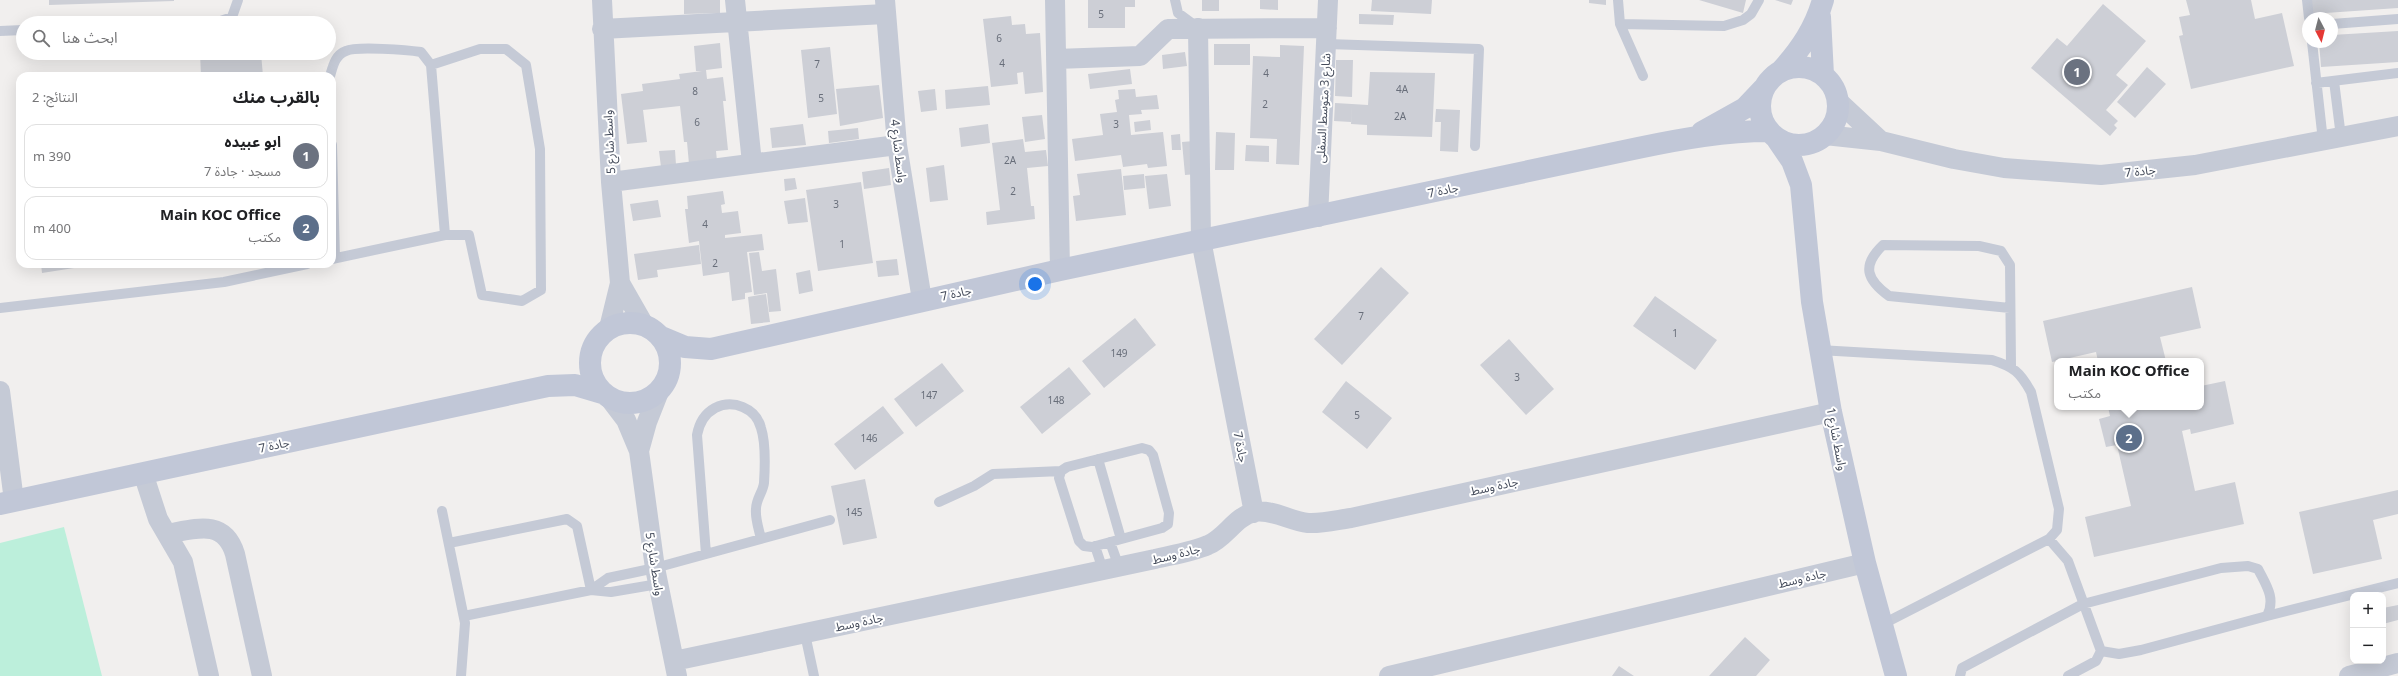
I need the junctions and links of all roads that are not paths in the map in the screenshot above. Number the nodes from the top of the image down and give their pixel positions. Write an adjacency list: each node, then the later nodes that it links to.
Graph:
1 (238, 0): 13 (lane)
2 (602, 0): 20 (street, واسط شارع 5)
3 (734, 0): 15 (street)
4 (1055, 0): 25 (street)
5 (1175, 0): 18 (lane)
6 (1328, 0): 22 (street, شارع 3 متوسط السفلى)
7 (1618, 0): 17 (lane)
8 (1760, 0): 17 (lane)
9 (2307, 0): 12 (lane)
10 (1822, 6): 28 (main road); 31 (main road)
11 (885, 7): 15 (street); 43 (street, واسط شارع 4)
12 (2308, 12)
13 (232, 16)
14 (2398, 18): 16 (lane)
15 (735, 22): 20 (street); 45 (street)
16 (2338, 23)
17 (1620, 24): 32 (lane)
18 (1198, 28): 22 (street); 25 (street); 50 (street, جادة 7)
19 (16, 30): 21 (lane)
20 (602, 30): 46 (street, واسط شارع 5)
21 (0, 31)
22 (1327, 36): 44 (lane); 48 (street, شارع 3 متوسط السفلى)
23 (2313, 48): 34 (lane)
24 (336, 59): 27 (lane)
25 (1056, 59): 53 (street)
26 (335, 60): 29 (lane)
27 (431, 65): 49 (lane); 49 (lane)
28 (1782, 71): 31 (main road); 35 (main road)
29 (331, 72)
30 (2398, 73): 33 (lane)
31 (1823, 75): 36 (main road)
32 (1644, 76)
33 (2334, 81): 34 (lane); 41 (lane)
34 (2316, 83): 41 (lane)
35 (1763, 89): 38 (main road); 40 (main road, جادة 7)
36 (1838, 101): 39 (main road); 42 (street, جادة 7)
37 (2398, 126): 41 (street, جادة 7)
38 (1773, 135): 39 (main road); 40 (main road, جادة 7); 47 (main road, واسط شارع 1)
39 (1822, 138): 42 (street, جادة 7); 47 (main road, واسط شارع 1)
40 (1684, 139): 48 (main road, جادة 7)
41 (2332, 139): 42 (street, جادة 7)
42 (1881, 141)
43 (897, 145): 45 (street); 55 (street, واسط شارع 4)
44 (1475, 146)
45 (752, 163): 46 (street)
46 (611, 182): 54 (street, واسط شارع 5)
47 (1803, 198): 61 (main road, واسط شارع 1)
48 (1318, 217): 50 (main road, جادة 7)
49 (445, 235): 51 (lane)
50 (1202, 240): 53 (main road, جادة 7); 76 (street, جادة 7)
51 (336, 258)
52 (289, 268): 56 (lane)
53 (1060, 270): 55 (main road, جادة 7)
54 (620, 283): 58 (street, واسط شارع 5); 59 (street, واسط شارع 5)
55 (922, 300): 60 (main road, جادة 7)
56 (0, 308)
57 (2010, 308): 57 (lane); 63 (lane)
58 (609, 328): 59 (main road); 62 (main road)
59 (653, 331): 60 (main road, جادة 7); 64 (main road)
60 (711, 349): 64 (main road, جادة 7)
61 (1819, 350): 63 (lane); 68 (main road, واسط شارع 1)
62 (590, 351): 65 (main road, جادة 7); 67 (main road)
63 (2012, 366): 81 (lane)
64 (664, 383): 67 (main road); 69 (street, واسط شارع 5)
65 (548, 386): 67 (main road, جادة 7); 72 (main road, جادة 7)
66 (0, 391): 73 (street)
67 (606, 396): 69 (street, واسط شارع 5)
68 (1831, 412): 76 (street, جادة وسط); 86 (main road, واسط شارع 1)
69 (639, 451): 88 (street, واسط شارع 5)
70 (1098, 459): 71 (lane); 80 (lane); 80 (lane)
71 (1061, 471): 74 (lane); 84 (lane)
72 (143, 473): 73 (main road, جادة 7); 78 (street)
73 (7, 502)
74 (939, 502)
75 (442, 512): 83 (lane)
76 (1254, 513): 87 (street, جادة وسط)
77 (830, 520): 79 (lane)
78 (167, 534): 99 (street); 100 (street)
79 (761, 539): 85 (lane); 85 (lane)
80 (1121, 539): 82 (lane)
81 (2049, 539): 91 (lane); 94 (lane)
82 (1110, 542): 84 (lane); 87 (lane)
83 (448, 543): 90 (lane); 92 (lane)
84 (1095, 546): 87 (lane)
85 (706, 554): 88 (lane)
86 (1865, 563): 94 (main road, واسط شارع 1); 103 (street, جادة وسط)
87 (1111, 569): 95 (street, جادة وسط)
88 (656, 576): 90 (lane); 90 (lane); 98 (street, واسط شارع 5)
89 (2398, 583): 93 (lane)
90 (591, 590): 92 (lane)
91 (2083, 604): 93 (lane); 96 (lane); 105 (lane)
92 (464, 616): 101 (lane)
93 (2267, 616): 96 (lane)
94 (1881, 625): 104 (main road, واسط شارع 1)
95 (805, 634): 98 (street, جادة وسط); 102 (lane)
96 (2101, 651): 106 (lane)
97 (2398, 663): 107 (street)
98 (676, 669)
99 (209, 676)
100 (262, 676)
101 (461, 676)
102 (814, 676)
103 (1389, 676)
104 (1896, 676)
105 (1960, 676)
106 (2068, 676)
107 (2349, 676)

